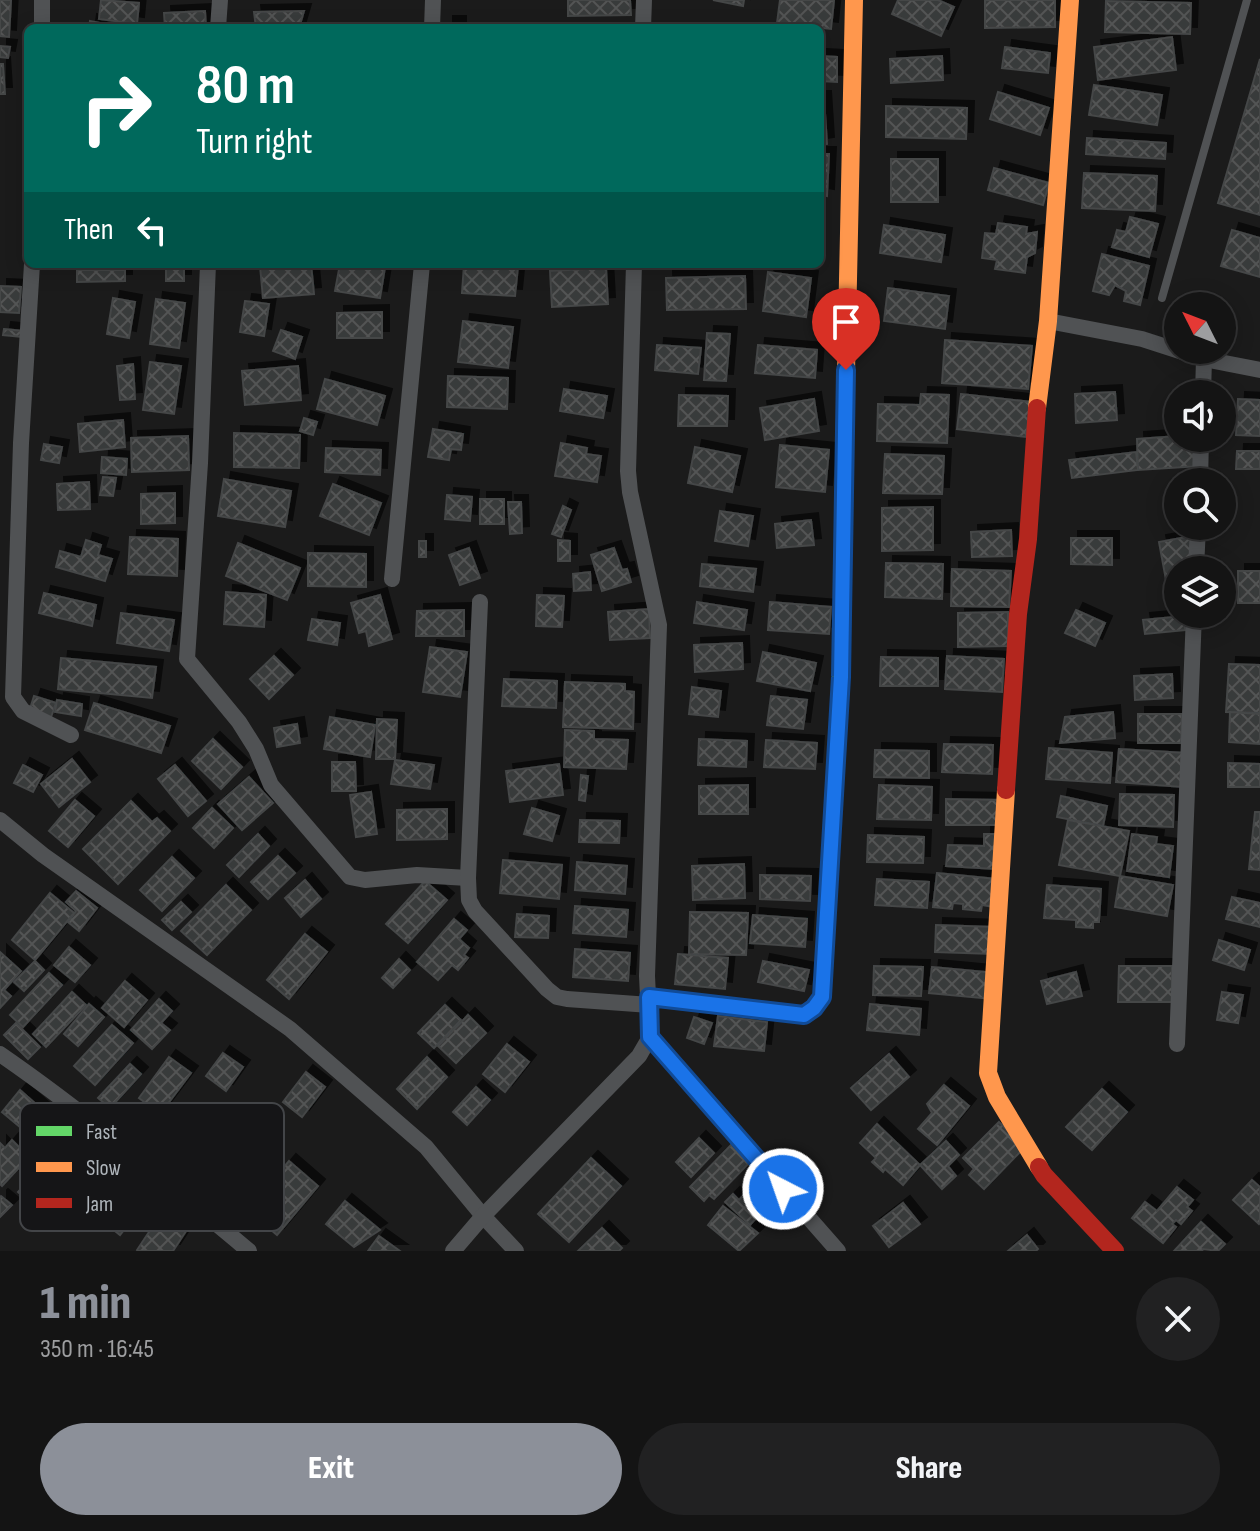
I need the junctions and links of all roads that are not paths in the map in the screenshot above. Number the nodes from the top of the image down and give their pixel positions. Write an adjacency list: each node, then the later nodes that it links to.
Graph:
1 (42, 0): 8 (street)
2 (220, 0): 9 (street)
3 (433, 0): 10 (street)
4 (644, 0): 11 (street)
5 (854, 0): 27 (street)
6 (1070, 0): 17 (street)
7 (1247, 0): 16 (lane)
8 (42, 24)
9 (218, 24)
10 (432, 24)
11 (643, 24)
12 (32, 268): 24 (street)
13 (208, 268): 26 (street)
14 (422, 268): 21 (street)
15 (634, 268): 27 (street)
16 (1162, 298)
17 (1048, 321): 18 (street); 38 (street)
18 (1164, 346)
19 (1229, 364): 20 (street)
20 (1260, 370)
21 (392, 579)
22 (480, 602): 26 (street)
23 (1193, 628): 29 (street)
24 (71, 735)
25 (0, 820): 32 (street)
26 (468, 878): 27 (street)
27 (650, 1001): 28 (street)
28 (650, 1037): 32 (street); 37 (street)
29 (1177, 1044)
30 (0, 1054): 31 (street)
31 (68, 1103)
32 (483, 1216): 35 (street); 36 (street)
33 (225, 1231): 34 (street)
34 (249, 1251)
35 (453, 1251)
36 (516, 1251)
37 (838, 1251)
38 (1115, 1251)

